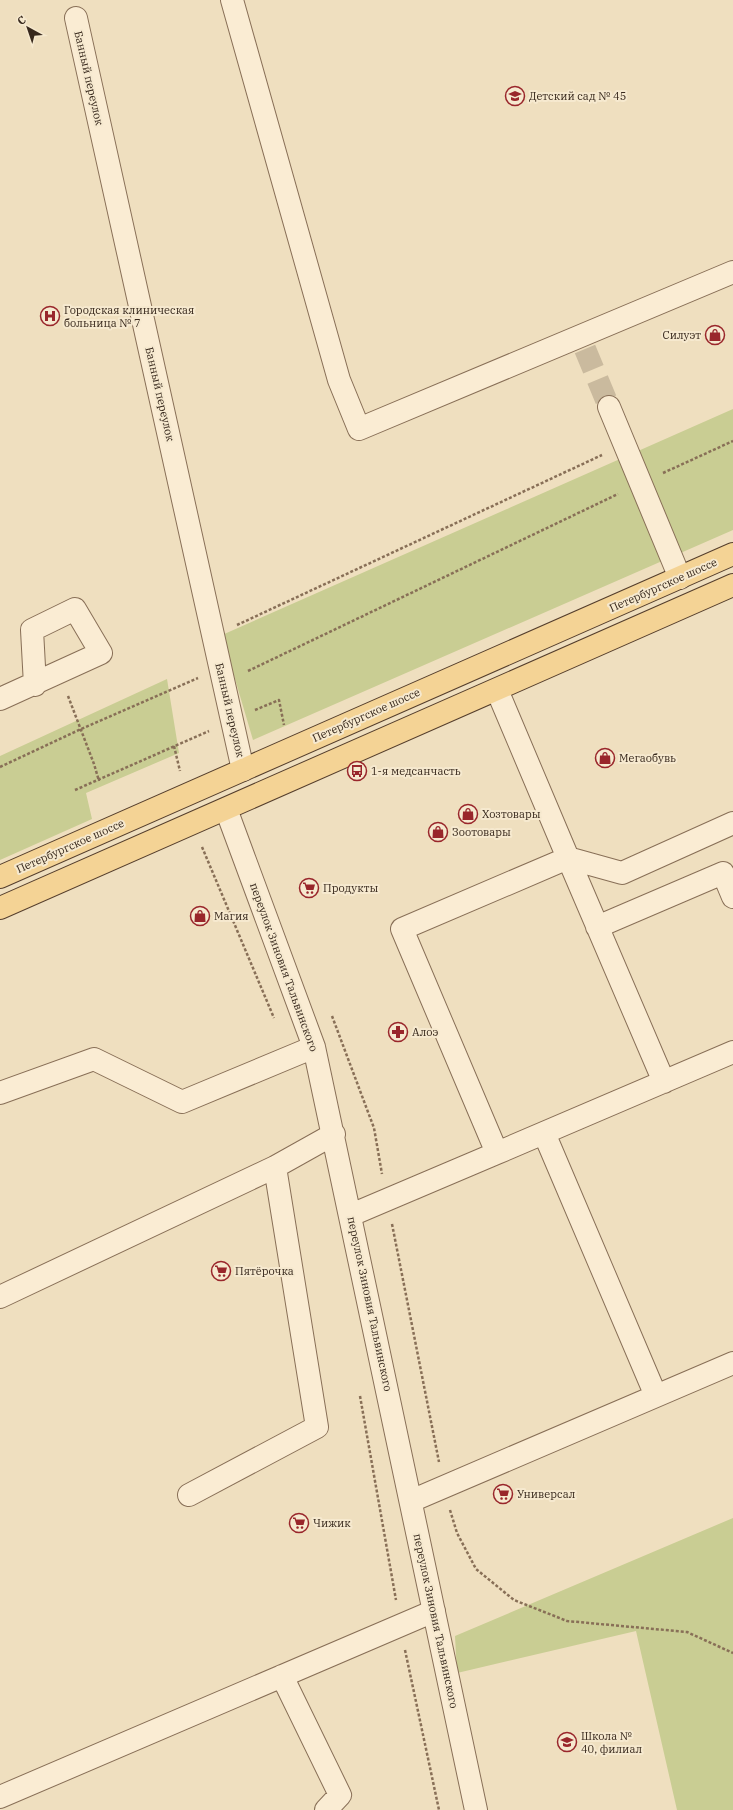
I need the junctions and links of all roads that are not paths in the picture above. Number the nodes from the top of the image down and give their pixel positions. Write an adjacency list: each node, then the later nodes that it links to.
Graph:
1 (232, 0): 3 (street)
2 (76, 18): 11 (street, Банный переулок)
3 (733, 272)
4 (609, 407): 6 (street)
5 (733, 554): 6 (main road, Петербургское шоссе)
6 (680, 578): 11 (main road, Петербургское шоссе)
7 (733, 585): 9 (main road)
8 (35, 685): 8 (street); 10 (street)
9 (497, 690): 12 (main road); 14 (street)
10 (0, 699)
11 (243, 770): 12 (main road); 15 (main road, Петербургское шоссе)
12 (226, 809): 17 (main road); 19 (street, переулок Зиновия Тальвинского)
13 (733, 823): 14 (street)
14 (568, 858): 18 (street); 25 (street)
15 (0, 877)
16 (733, 897): 18 (street)
17 (0, 908)
18 (597, 926): 21 (street)
19 (314, 1046): 22 (street); 24 (street, переулок Зиновия Тальвинского)
20 (733, 1052): 21 (street)
21 (664, 1082): 23 (street)
22 (0, 1093)
23 (544, 1133): 25 (street); 30 (street)
24 (334, 1134): 26 (street); 27 (street, переулок Зиновия Тальвинского)
25 (497, 1153): 27 (street)
26 (275, 1167): 28 (street); 31 (street)
27 (351, 1215): 32 (street, переулок Зиновия Тальвинского)
28 (0, 1297)
29 (733, 1363): 30 (street)
30 (656, 1396): 32 (street)
31 (189, 1496)
32 (411, 1501): 33 (street, переулок Зиновия Тальвинского)
33 (434, 1611): 34 (street); 37 (street, переулок Зиновия Тальвинского)
34 (282, 1676): 35 (street); 36 (street)
35 (0, 1797)
36 (326, 1810)
37 (476, 1810)

